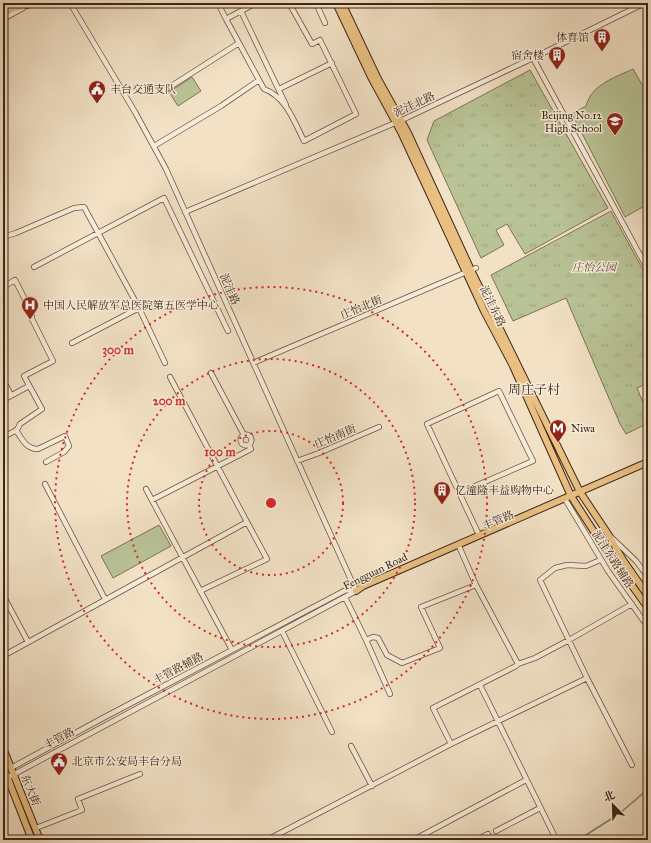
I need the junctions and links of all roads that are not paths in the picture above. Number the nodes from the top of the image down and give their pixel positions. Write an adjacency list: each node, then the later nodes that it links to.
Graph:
1 (11, 3): 11 (highway)
2 (32, 3): 12 (highway); 15 (street)
3 (70, 3): 25 (street, 泥洼路)
4 (218, 3): 14 (street)
5 (256, 3): 13 (street)
6 (289, 3): 19 (street)
7 (316, 3): 16 (street)
8 (336, 3): 24 (main road, 泥洼东路)
9 (342, 3): 24 (main road, 泥洼东路)
10 (645, 3): 18 (street, 泥洼北路)
11 (3, 7)
12 (3, 11)
13 (241, 11): 14 (street); 21 (street)
14 (226, 18): 17 (street)
15 (3, 19)
16 (325, 23)
17 (239, 42): 20 (street); 22 (street)
18 (533, 58): 24 (street, 泥洼北路); 30 (street)
19 (332, 63): 21 (street); 23 (street)
20 (259, 80): 23 (street); 25 (street)
21 (279, 89): 23 (street)
22 (165, 90)
23 (288, 109)
24 (399, 121): 26 (street, 泥洼北路); 31 (main road, 泥洼东路)
25 (154, 146): 26 (street, 泥洼路)
26 (185, 212): 37 (street, 泥洼路)
27 (98, 233): 28 (street); 29 (street); 33 (street); 34 (street)
28 (3, 236)
29 (34, 266)
30 (646, 266)
31 (471, 270): 37 (street, 庄怡北街); 56 (main road, 泥洼东路); 58 (main road, 泥洼东路)
32 (3, 286): 41 (street)
33 (138, 308): 35 (street); 36 (street)
34 (228, 331)
35 (72, 343)
36 (165, 363)
37 (253, 363): 49 (street, 泥洼路)
38 (211, 373): 46 (street)
39 (170, 377): 52 (street)
40 (3, 380): 42 (street)
41 (29, 386): 42 (street); 45 (street)
42 (11, 395): 43 (street)
43 (3, 400)
44 (379, 427): 49 (street, 庄怡南街)
45 (16, 430): 47 (street); 50 (street)
46 (244, 435): 48 (street); 48 (street)
47 (3, 437)
48 (249, 445): 52 (street)
49 (297, 461): 70 (street, 泥洼路)
50 (46, 462)
51 (648, 462): 56 (main road)
52 (218, 466): 59 (street); 61 (street)
53 (648, 466): 56 (main road, 丰管路)
54 (45, 484): 74 (street)
55 (146, 489): 59 (street)
56 (581, 493): 58 (main road, 丰管路); 62 (main road, 泥洼东路)
57 (459, 494): 57 (street); 63 (street)
58 (572, 497): 60 (main road, 丰管路); 76 (main road, 泥洼东路)
59 (152, 500): 65 (street)
60 (565, 500): 63 (main road); 64 (main road, 丰管路); 75 (street, 泥洼东路辅路)
61 (247, 522): 65 (street); 69 (street)
62 (608, 534): 67 (street, 泥洼东路辅路); 72 (main road, 泥洼东路)
63 (479, 535): 64 (main road)
64 (458, 546): 68 (street); 70 (main road, 丰管路)
65 (182, 557): 69 (street); 74 (street)
66 (598, 561): 81 (street)
67 (648, 577)
68 (476, 585): 80 (street); 85 (street)
69 (200, 591): 83 (street)
70 (356, 591): 73 (street, Fengguan Road); 77 (street, 丰管路辅路)
71 (3, 595): 82 (street)
72 (648, 596)
73 (345, 597): 79 (street, Fengguan Road); 80 (street)
74 (105, 599): 82 (street)
75 (632, 604): 78 (street, 泥洼东路辅路); 81 (street)
76 (648, 608)
77 (292, 618): 79 (street); 83 (street, 丰管路辅路)
78 (648, 627)
79 (283, 630): 89 (street, Fengguan Road); 92 (street)
80 (366, 640): 88 (street)
81 (569, 640): 85 (street); 86 (street)
82 (28, 642): 84 (street)
83 (232, 650): 90 (street, 丰管路辅路)
84 (3, 656)
85 (518, 664): 87 (street)
86 (587, 678): 91 (street); 96 (street)
87 (480, 685): 91 (street); 93 (street)
88 (390, 694)
89 (120, 717): 90 (street); 98 (street, 丰管路)
90 (103, 718): 98 (street, 丰管路辅路)
91 (496, 721): 93 (street); 101 (street)
92 (332, 732)
93 (451, 744): 102 (street)
94 (351, 746): 102 (street)
95 (3, 748): 98 (main road, 东大街)
96 (632, 765)
97 (3, 766): 100 (main road, 东大街)
98 (12, 771): 100 (street, 丰管路); 104 (main road, 东大街)
99 (140, 774): 104 (street)
100 (7, 778): 108 (main road, 东大街)
101 (526, 780): 103 (street); 111 (street)
102 (372, 786): 110 (street)
103 (540, 808): 105 (street); 107 (street)
104 (36, 828): 109 (main road, 东大街)
105 (496, 831)
106 (488, 834): 112 (street)
107 (554, 835)
108 (32, 840)
109 (40, 840)
110 (267, 840)
111 (420, 840)
112 (476, 840)

